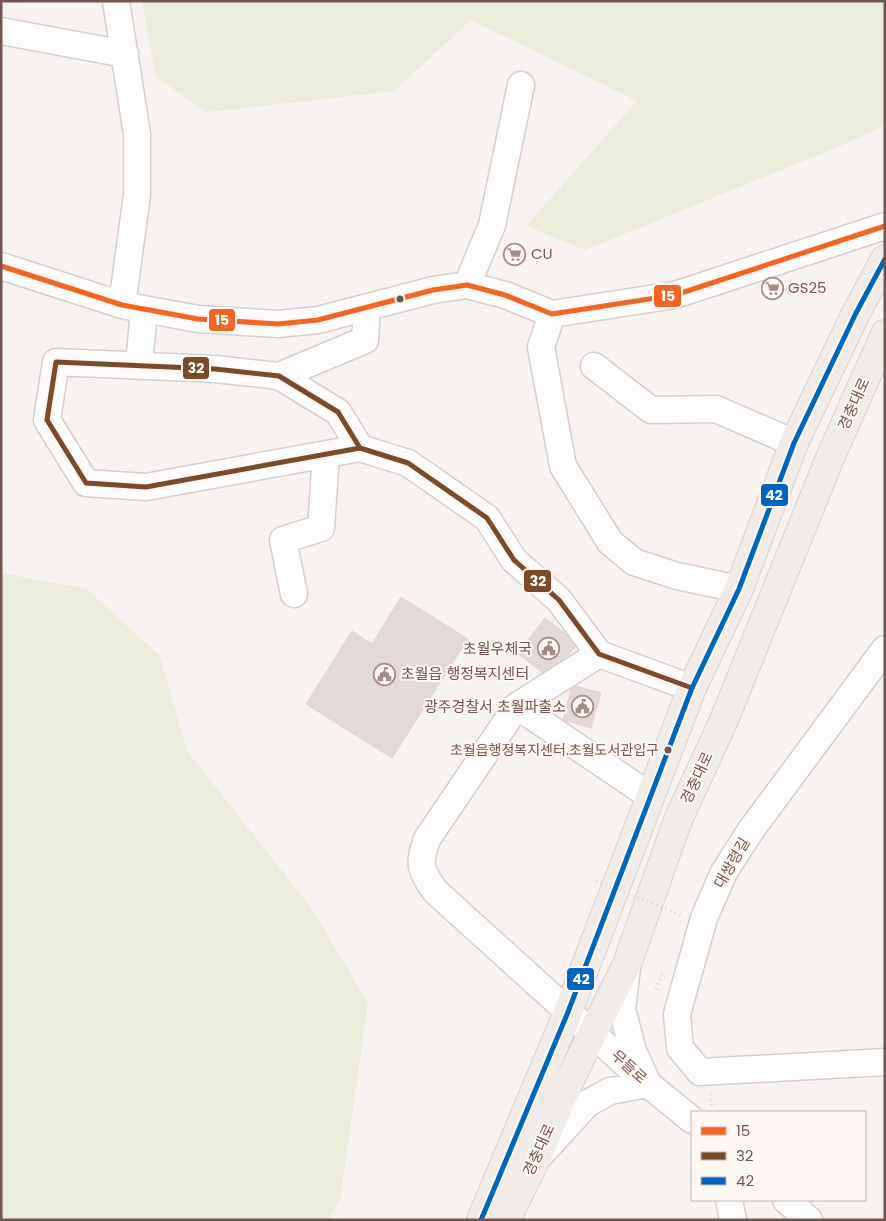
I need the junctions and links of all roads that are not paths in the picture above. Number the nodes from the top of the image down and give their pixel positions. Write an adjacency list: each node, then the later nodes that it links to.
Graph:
1 (116, 1): 3 (street)
2 (1, 31): 3 (street)
3 (125, 54): 9 (street)
4 (521, 85): 8 (street)
5 (885, 226): 11 (street)
6 (885, 259): 16 (main road, 경충대로)
7 (1, 266): 9 (street)
8 (467, 285): 10 (street); 11 (street)
9 (133, 307): 10 (street); 13 (street)
10 (366, 308): 15 (street)
11 (552, 314): 19 (street)
12 (885, 334): 26 (main road, 경충대로)
13 (139, 366): 15 (street); 18 (street)
14 (594, 366): 16 (street)
15 (280, 376): 17 (street)
16 (794, 443): 19 (main road, 경충대로)
17 (360, 448): 18 (street); 22 (street)
18 (326, 454): 20 (street)
19 (739, 589): 23 (main road, 경충대로)
20 (294, 594)
21 (885, 649): 29 (street, 대쌍령길)
22 (599, 654): 23 (street); 24 (street)
23 (692, 688): 25 (main road, 경충대로)
24 (517, 706): 25 (street); 27 (street, 무들로)
25 (650, 796): 27 (main road, 경충대로)
26 (627, 964): 28 (main road, 경충대로); 30 (street)
27 (568, 1012): 28 (street, 무들로); 35 (main road, 경충대로)
28 (592, 1034): 30 (street, 무들로); 32 (main road, 경충대로)
29 (885, 1062)
30 (648, 1084): 31 (street, 무들로); 32 (street)
31 (691, 1119)
32 (538, 1157): 36 (main road, 경충대로)
33 (729, 1201): 37 (street)
34 (787, 1201): 38 (street)
35 (481, 1220)
36 (506, 1220)
37 (733, 1220)
38 (810, 1220)

